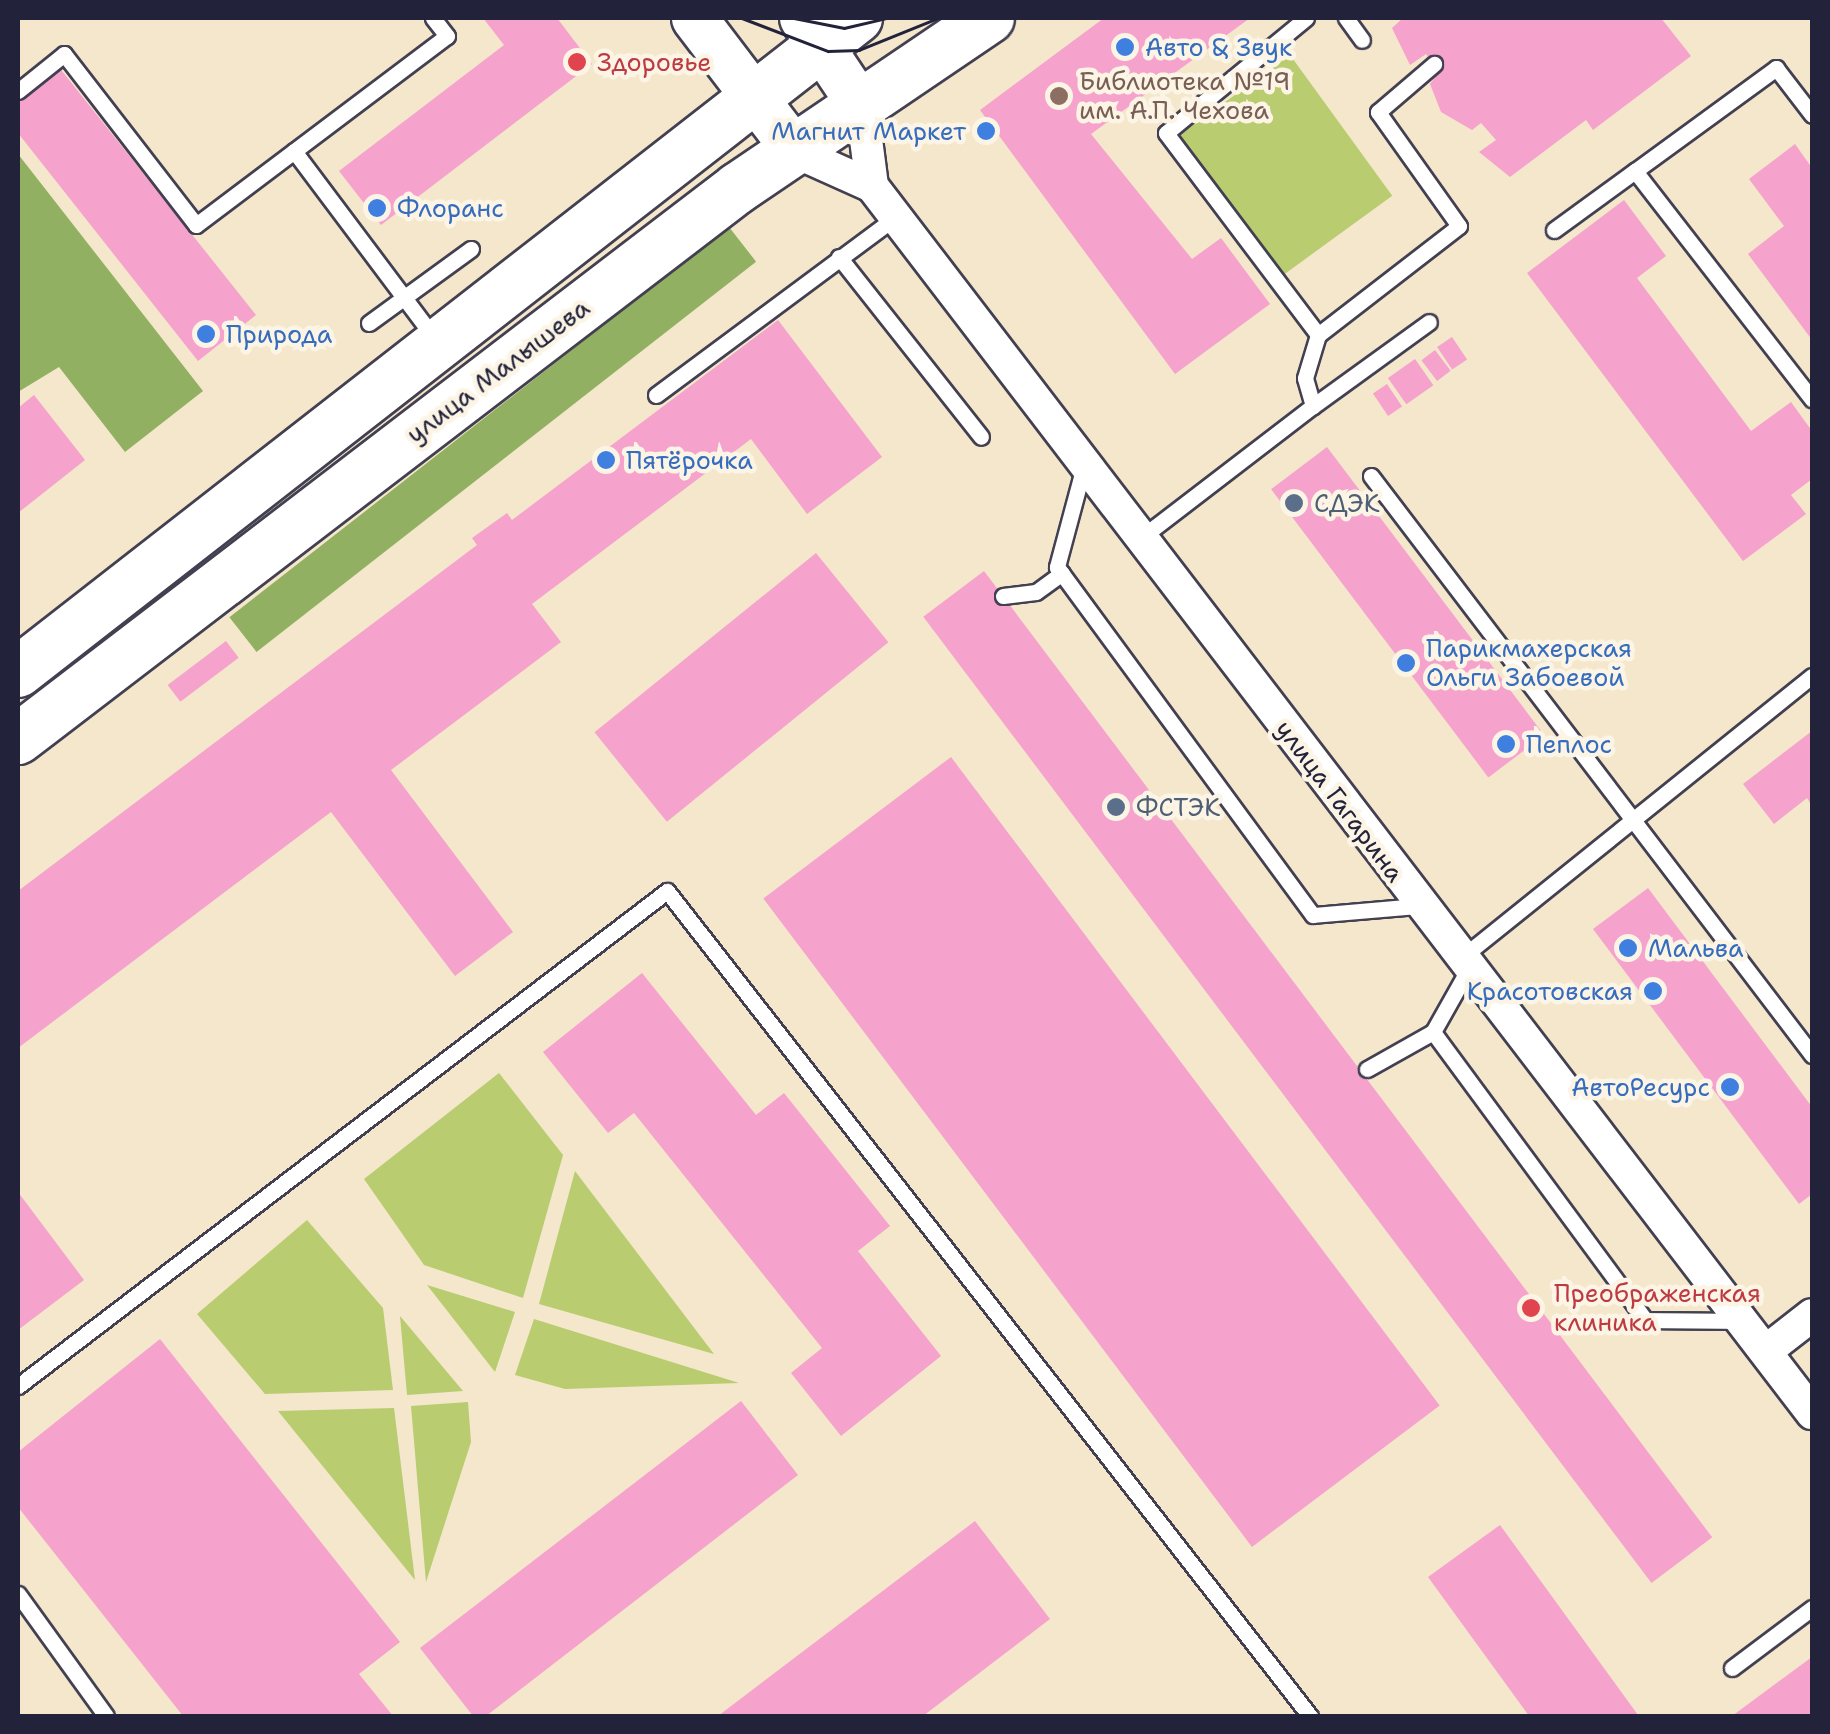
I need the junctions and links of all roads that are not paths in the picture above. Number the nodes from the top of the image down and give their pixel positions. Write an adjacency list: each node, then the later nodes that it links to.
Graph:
1 (433, 18): 13 (lane)
2 (694, 18): 10 (main road, улица Гагарина)
3 (989, 18): 11 (main road, улица Малышева)
4 (1306, 18): 24 (lane)
5 (1346, 18): 7 (lane)
6 (828, 27): 10 (main road); 11 (main road)
7 (1362, 40)
8 (1434, 64): 24 (lane)
9 (18, 91): 13 (lane)
10 (755, 102): 14 (main road, улица Гагарина); 25 (main road)
11 (862, 108): 14 (main road, улица Малышева); 16 (street)
12 (1812, 115): 15 (lane)
13 (294, 152): 21 (lane)
14 (796, 152): 16 (street, улица Гагарина); 37 (main road, улица Малышева)
15 (1636, 171): 18 (lane); 27 (lane)
16 (872, 186): 17 (street, улица Гагарина)
17 (896, 216): 20 (lane); 30 (street, улица Гагарина)
18 (1554, 230)
19 (472, 249): 21 (lane)
20 (839, 257): 26 (lane); 29 (lane)
21 (403, 299): 23 (lane); 25 (lane)
22 (1429, 322): 28 (lane)
23 (369, 323)
24 (1318, 334): 28 (lane)
25 (441, 347): 35 (main road)
26 (656, 395)
27 (1812, 399)
28 (1312, 406): 32 (lane)
29 (981, 438)
30 (1085, 462): 32 (street, улица Гагарина); 33 (lane)
31 (1371, 476): 38 (lane)
32 (1142, 537): 39 (street, улица Гагарина)
33 (1062, 573): 34 (lane); 39 (lane)
34 (1003, 596)
35 (18, 672)
36 (1812, 676): 38 (lane)
37 (18, 738)
38 (1632, 819): 40 (lane); 42 (lane)
39 (1419, 906): 40 (street, улица Гагарина)
40 (1465, 963): 41 (lane); 45 (street, улица Гагарина)
41 (1434, 1032): 43 (lane); 45 (lane)
42 (1812, 1055)
43 (1367, 1070)
44 (1812, 1314): 46 (street)
45 (1744, 1320): 46 (street, улица Гагарина)
46 (1766, 1350): 48 (street, улица Гагарина)
47 (18, 1386): 53 (lane)
48 (1812, 1413)
49 (18, 1594): 52 (lane)
50 (1812, 1608): 51 (lane)
51 (1732, 1668)
52 (106, 1716)
53 (1310, 1716)

